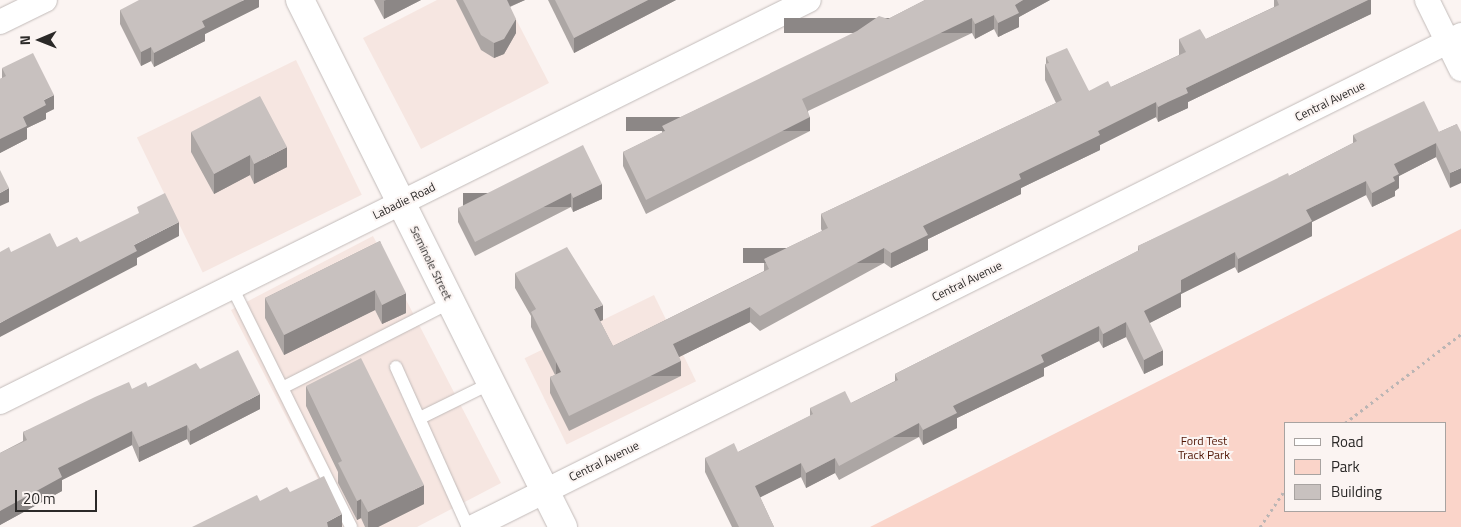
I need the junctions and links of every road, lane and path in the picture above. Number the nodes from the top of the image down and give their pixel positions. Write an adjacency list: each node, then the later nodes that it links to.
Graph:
1 (45, 0): 5 (street)
2 (300, 0): 8 (street, Seminole Street)
3 (809, 0): 8 (street, Labadie Road)
4 (1427, 0): 6 (street)
5 (0, 22)
6 (1454, 39): 7 (street); 18 (street, Central Avenue)
7 (1461, 69)
8 (401, 202): 9 (street, Labadie Road); 10 (street, Seminole Street)
9 (232, 287): 14 (lane); 15 (street, Labadie Road)
10 (450, 302): 13 (street, Seminole Street); 14 (lane)
11 (1461, 334): 17 (path)
12 (396, 367): 16 (lane)
13 (491, 383): 16 (lane); 18 (street, Seminole Street)
14 (284, 387): 20 (lane)
15 (0, 402)
16 (420, 418): 21 (lane)
17 (1346, 422)
18 (545, 491): 22 (street, Central Avenue); 23 (street, Seminole Street)
19 (1284, 491): 24 (path)
20 (351, 527)
21 (468, 527)
22 (473, 527)
23 (563, 527)
24 (1260, 527)

